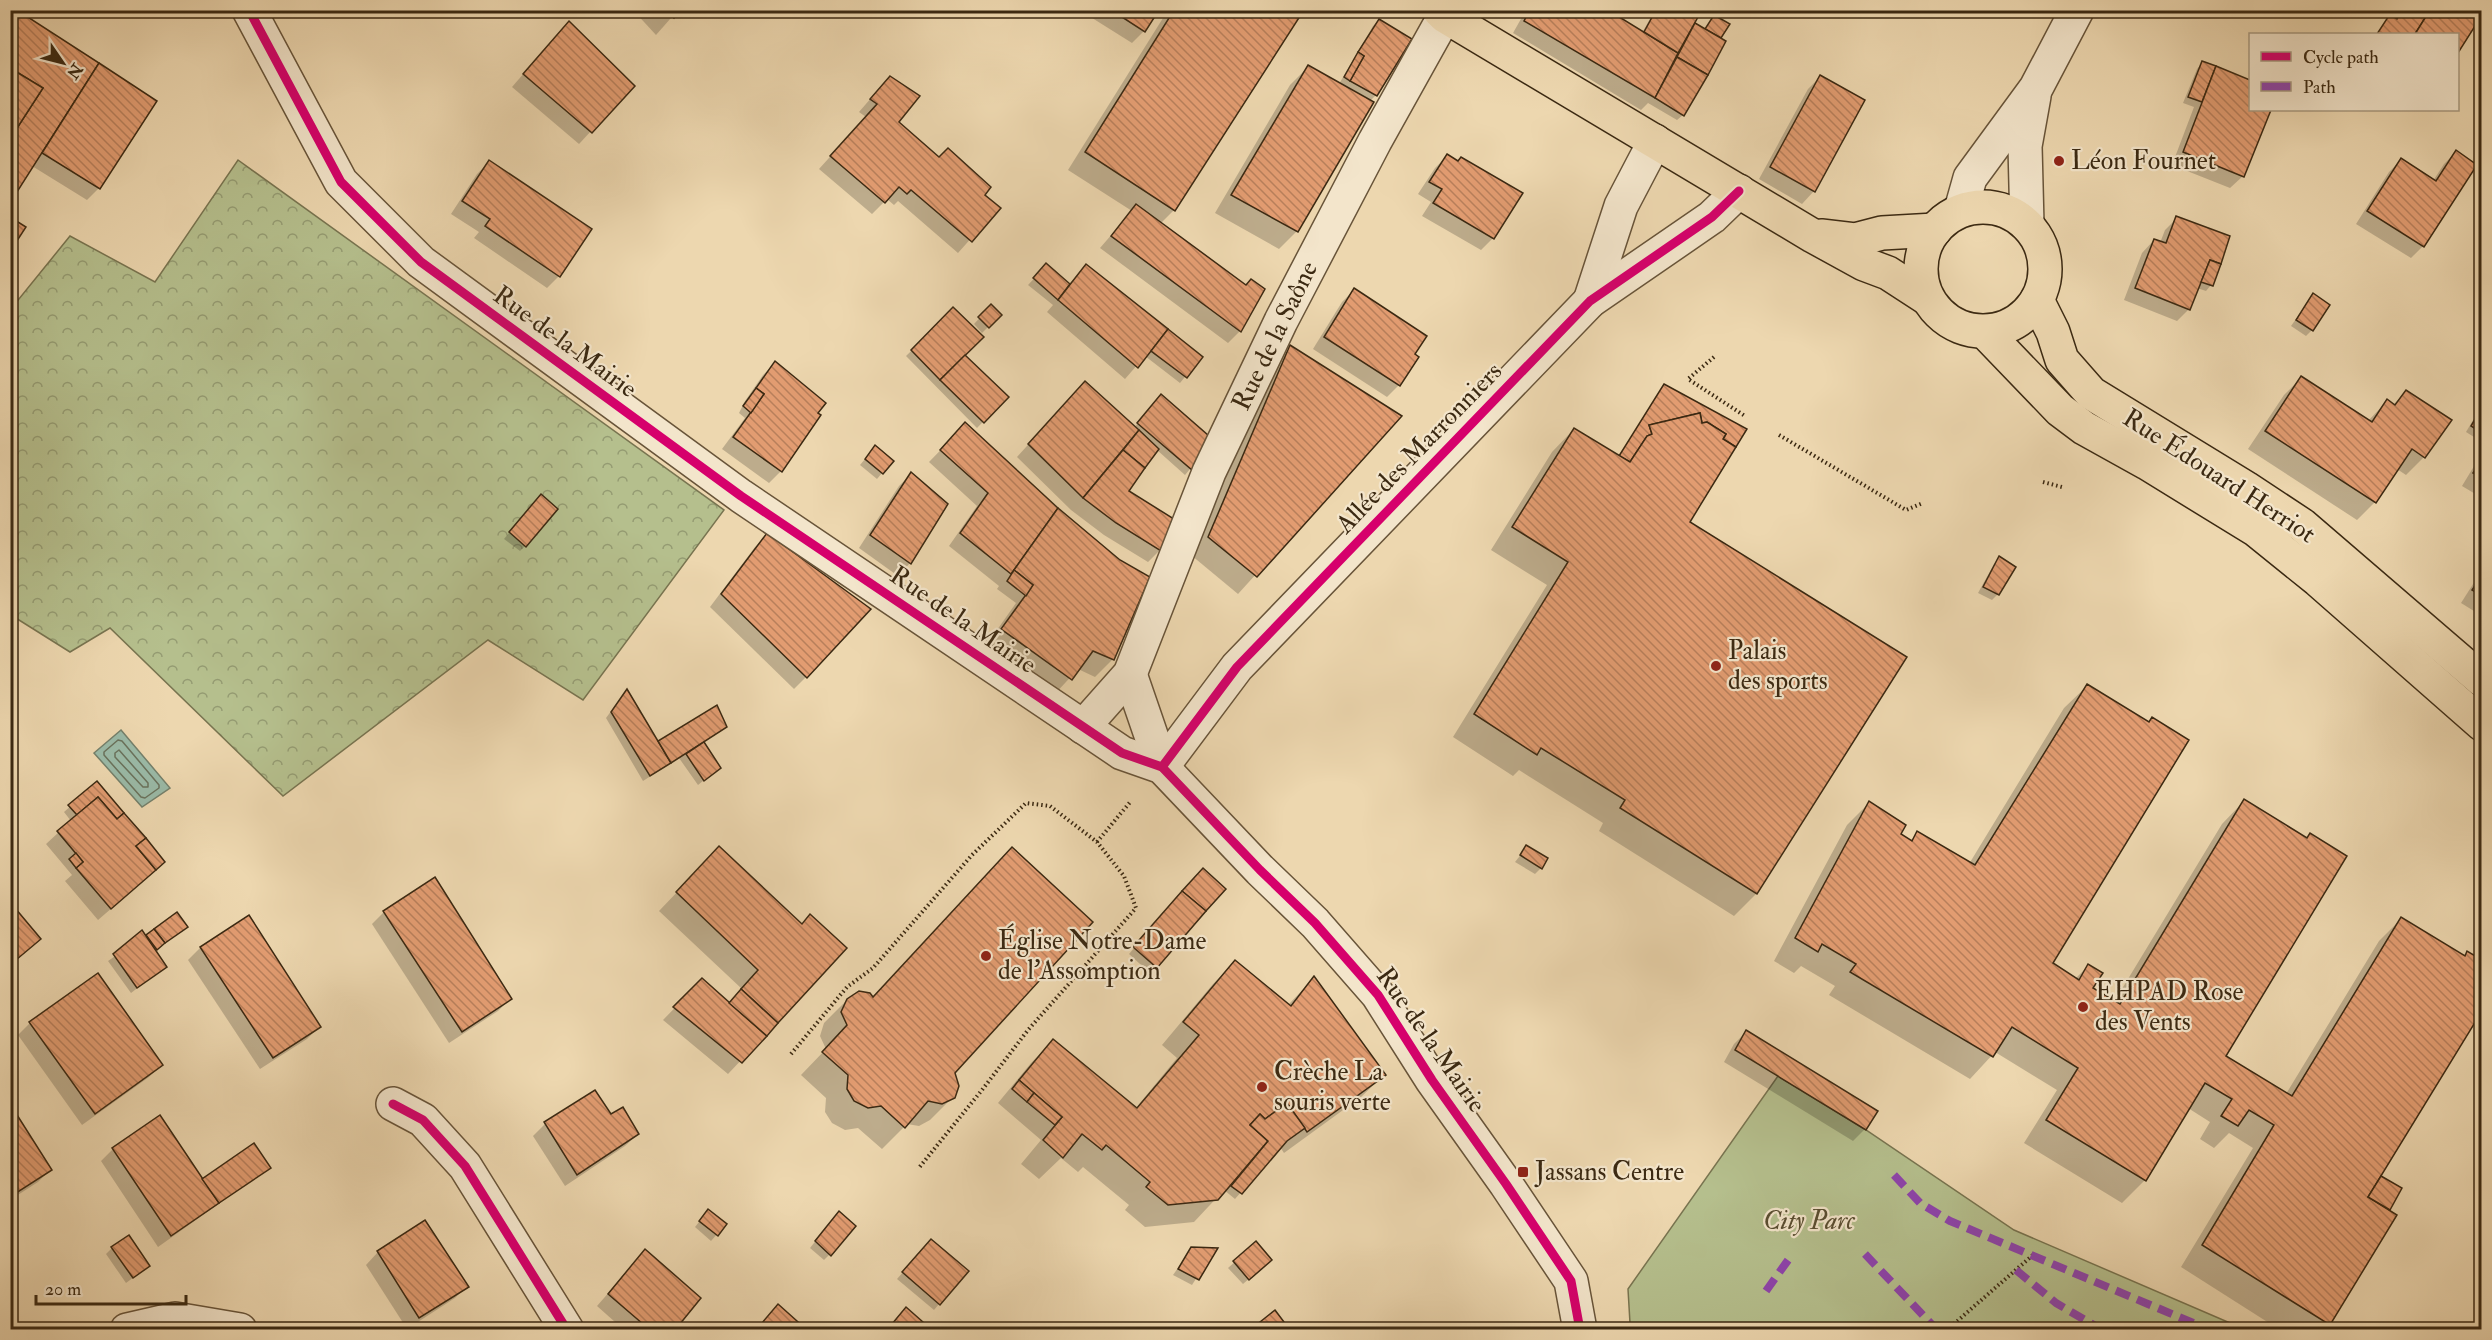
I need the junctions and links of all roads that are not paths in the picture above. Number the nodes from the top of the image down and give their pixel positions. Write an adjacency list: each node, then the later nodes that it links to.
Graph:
1 (249, 10): 18 (street, Rue de la Mairie)
2 (2077, 10): 4 (street)
3 (1440, 12): 5 (main road); 15 (street, Rue de la Saône)
4 (2036, 88): 7 (street); 8 (street)
5 (1655, 141): 6 (main road); 13 (street, Allée des Marronniers)
6 (1739, 191): 10 (main road); 13 (street, Allée des Marronniers)
7 (1961, 210): 8 (main road); 9 (main road)
8 (2027, 225): 12 (main road)
9 (1935, 230): 10 (main road); 11 (main road)
10 (1813, 236): 11 (main road)
11 (1928, 298): 14 (main road)
12 (2037, 300): 14 (main road); 16 (main road, Rue Édouard Herriot)
13 (1590, 301): 19 (street, Allée des Marronniers)
14 (1985, 332): 17 (main road, Rue Édouard Herriot)
15 (1130, 674): 18 (street, Rue de la Saône); 19 (street)
16 (2481, 680)
17 (2481, 724)
18 (1083, 727): 19 (street, Rue de la Mairie)
19 (1162, 767): 24 (street, Rue de la Mairie)
20 (393, 1104): 23 (street)
21 (128, 1329): 22 (street)
22 (240, 1329)
23 (567, 1329)
24 (1580, 1329)

